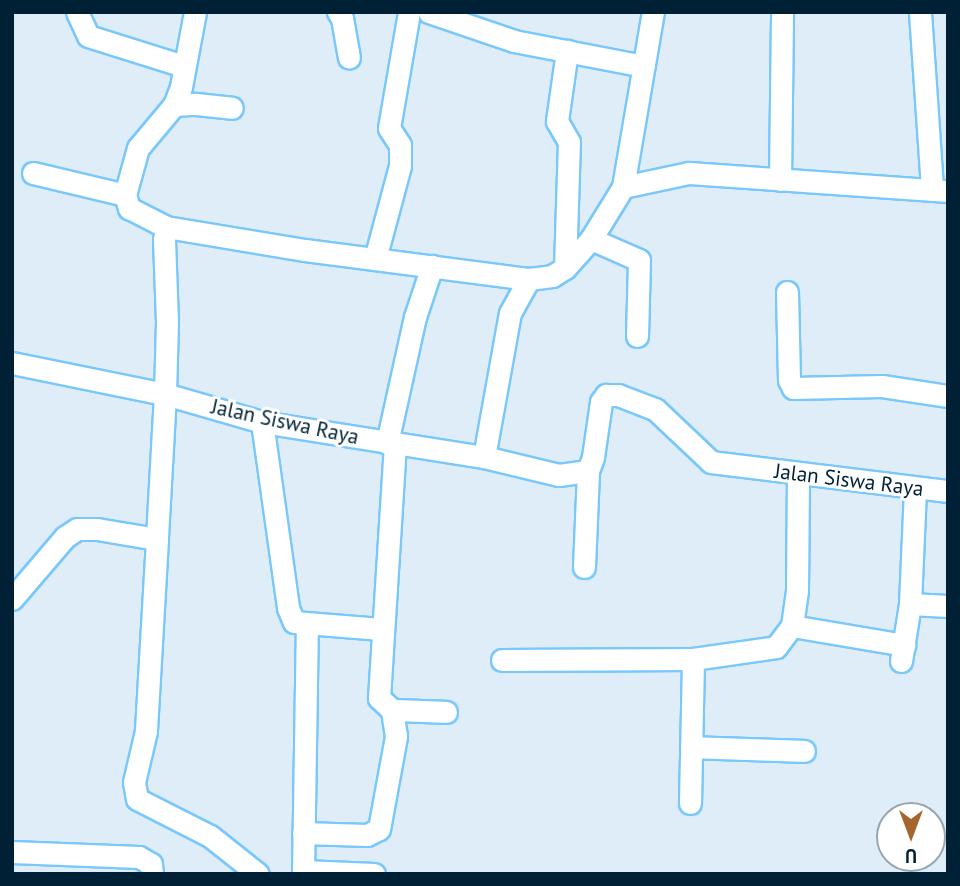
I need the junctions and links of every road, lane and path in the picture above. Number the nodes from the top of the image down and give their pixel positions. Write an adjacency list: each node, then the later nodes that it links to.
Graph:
1 (77, 12): 11 (street)
2 (195, 12): 11 (street)
3 (338, 12): 10 (street)
4 (409, 12): 22 (street)
5 (429, 12): 9 (street)
6 (653, 12): 12 (street)
7 (782, 12): 16 (street)
8 (920, 12): 18 (street)
9 (567, 51): 12 (street); 24 (street)
10 (349, 57)
11 (184, 66): 13 (street)
12 (643, 66): 17 (street)
13 (174, 105): 14 (street); 19 (street)
14 (232, 108)
15 (33, 173): 19 (street)
16 (780, 180): 17 (street); 18 (street)
17 (623, 187): 21 (street)
18 (940, 190)
19 (125, 195): 20 (street)
20 (166, 227): 22 (street); 29 (street)
21 (591, 239): 24 (street); 27 (street)
22 (375, 258): 23 (street)
23 (432, 265): 25 (street); 32 (street)
24 (565, 268): 25 (street)
25 (529, 279): 33 (street)
26 (787, 292): 30 (street)
27 (637, 336)
28 (12, 363): 29 (street, Jalan Siswa Raya)
29 (165, 394): 31 (street, Jalan Siswa Raya); 38 (street)
30 (948, 396)
31 (262, 422): 32 (street, Jalan Siswa Raya); 43 (street)
32 (391, 444): 33 (street, Jalan Siswa Raya); 45 (street)
33 (484, 457): 34 (street, Jalan Siswa Raya)
34 (588, 471): 35 (street, Jalan Siswa Raya); 39 (street)
35 (798, 475): 36 (street, Jalan Siswa Raya); 44 (street)
36 (915, 488): 37 (street, Jalan Siswa Raya); 41 (street)
37 (947, 489)
38 (157, 539): 40 (street); 57 (street)
39 (584, 567)
40 (12, 598)
41 (910, 604): 42 (street); 44 (street)
42 (948, 606)
43 (307, 626): 45 (street); 53 (street)
44 (792, 626): 46 (street)
45 (381, 629): 48 (street)
46 (694, 659): 47 (street); 50 (street)
47 (502, 660)
48 (392, 710): 49 (street); 53 (street)
49 (446, 712)
50 (691, 747): 51 (street); 52 (street)
51 (804, 751)
52 (690, 803)
53 (303, 833): 55 (street)
54 (12, 852): 56 (street)
55 (303, 872): 58 (street)
56 (152, 874)
57 (258, 874)
58 (374, 874)

